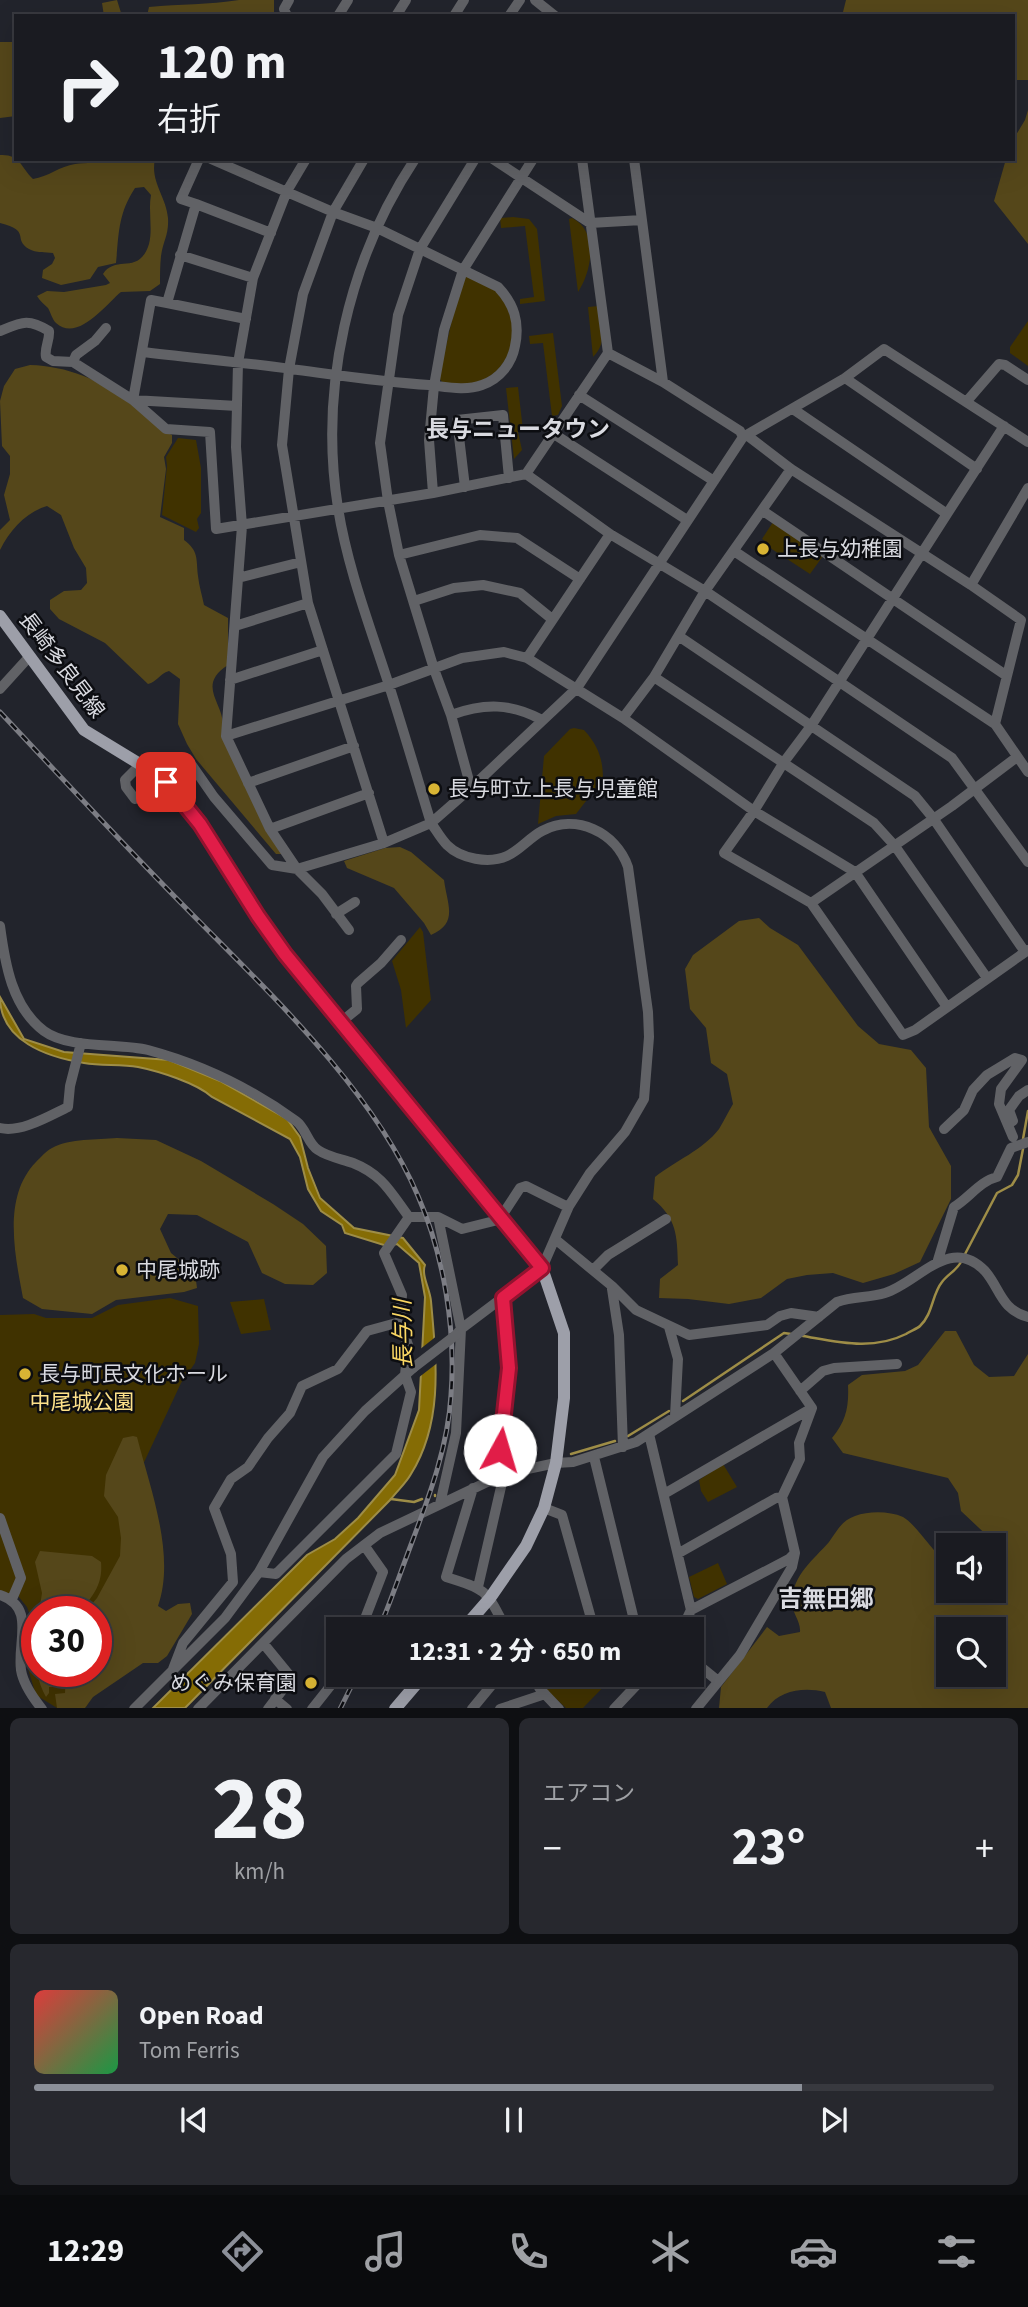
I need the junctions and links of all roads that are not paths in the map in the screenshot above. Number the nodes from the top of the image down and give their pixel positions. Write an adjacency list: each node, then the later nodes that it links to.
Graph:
1 (534, 0): 2 (street)
2 (552, 14)
3 (198, 161): 17 (street)
4 (216, 161): 14 (street)
5 (242, 161): 14 (street)
6 (305, 161): 16 (street)
7 (363, 161): 18 (street)
8 (414, 161): 21 (street)
9 (474, 161): 23 (street)
10 (497, 161): 15 (street)
11 (532, 161): 15 (street)
12 (582, 161): 20 (street)
13 (634, 161): 19 (street)
14 (236, 170): 16 (street)
15 (520, 178): 20 (street); 25 (street)
16 (287, 191): 18 (street); 22 (street)
17 (196, 204): 22 (street); 24 (street)
18 (333, 212): 21 (street); 35 (street)
19 (642, 220): 20 (street); 40 (street)
20 (590, 223): 32 (street)
21 (377, 228): 23 (street); 36 (street)
22 (271, 233): 26 (street)
23 (420, 249): 25 (street); 39 (street)
24 (180, 255): 26 (street); 27 (street)
25 (463, 270): 41 (street); 41 (street)
26 (253, 278): 28 (street)
27 (167, 303): 28 (street); 31 (street)
28 (246, 319): 34 (street)
29 (106, 328): 33 (street)
30 (0, 331): 33 (street)
31 (142, 352): 34 (street); 43 (street)
32 (608, 353): 40 (street); 42 (street)
33 (73, 362): 43 (street)
34 (238, 363): 35 (street); 45 (street)
35 (289, 369): 36 (street); 63 (street)
36 (337, 376): 39 (street); 60 (street)
37 (845, 378): 44 (street); 46 (street); 52 (street)
38 (1028, 380): 44 (street)
39 (387, 382): 41 (street); 59 (street)
40 (663, 382): 49 (street)
41 (434, 386): 58 (street)
42 (579, 395): 48 (street); 55 (street)
43 (133, 400): 45 (street); 65 (street)
44 (967, 401): 47 (street)
45 (237, 406): 65 (street)
46 (793, 409): 49 (street); 62 (street)
47 (1004, 426): 50 (street); 52 (street)
48 (554, 433): 53 (street); 64 (street)
49 (745, 436): 51 (street); 55 (street)
50 (1028, 442)
51 (791, 469): 61 (street); 68 (street)
52 (977, 469): 62 (street)
53 (526, 474): 54 (street); 66 (street)
54 (509, 478): 56 (street); 56 (street)
55 (714, 481): 64 (street)
56 (465, 487): 58 (street)
57 (1028, 488): 74 (street)
58 (433, 493): 59 (street)
59 (387, 501): 60 (street); 69 (street)
60 (338, 509): 63 (street); 92 (street)
61 (763, 511): 67 (street); 76 (street)
62 (947, 514): 68 (street)
63 (293, 515): 65 (street); 70 (street)
64 (687, 520): 71 (street)
65 (242, 526): 72 (street)
66 (610, 534): 71 (street); 73 (street)
67 (734, 551): 75 (street); 83 (street)
68 (921, 554): 74 (street); 76 (street)
69 (399, 555): 73 (street); 77 (street)
70 (301, 562): 72 (street); 78 (street)
71 (659, 564): 75 (street); 93 (street)
72 (238, 578): 81 (street)
73 (580, 579): 80 (street)
74 (971, 585): 88 (street)
75 (705, 591): 82 (street); 91 (street)
76 (891, 599): 83 (street); 88 (street)
77 (414, 601): 80 (street); 87 (street)
78 (308, 603): 81 (street); 84 (street)
79 (0, 616): 85 (main road, 長崎多良見線)
80 (552, 619): 86 (street)
81 (234, 626): 90 (street)
82 (680, 637): 89 (street); 100 (street)
83 (866, 640): 91 (street); 99 (street)
84 (323, 650): 90 (street); 95 (street)
85 (29, 657): 94 (street); 105 (main road, 長崎多良見線)
86 (527, 658): 87 (street); 93 (street)
87 (434, 669): 92 (street); 96 (street)
88 (1007, 676): 99 (street)
89 (654, 677): 97 (street); 104 (street)
90 (230, 680): 101 (street)
91 (839, 681): 100 (street); 110 (street)
92 (389, 684): 95 (street); 115 (street)
93 (577, 688): 97 (street); 98 (street)
94 (0, 689)
95 (339, 700): 101 (street); 102 (street)
96 (451, 715): 98 (street); 109 (street)
97 (623, 718): 113 (street)
98 (542, 720): 109 (street)
99 (995, 724): 103 (street)
100 (811, 726): 104 (street); 114 (street)
101 (226, 736): 108 (street)
102 (354, 746): 108 (street); 111 (street)
103 (1017, 757): 106 (street); 110 (street)
104 (784, 762): 113 (street); 118 (street)
105 (140, 765): 107 (main road, 長崎多良見線); 112 (street)
106 (1028, 772)
107 (166, 782): 120 (street); 131 (main road, 長崎多良見線)
108 (248, 783): 116 (street)
109 (471, 788): 115 (street)
110 (975, 789): 114 (street); 119 (street)
111 (369, 793): 116 (street); 117 (street)
112 (135, 799)
113 (754, 811): 121 (street); 123 (street)
114 (933, 818): 118 (street); 128 (street)
115 (431, 823): 117 (street); 137 (street)
116 (270, 829): 120 (street)
117 (384, 842): 120 (street)
118 (895, 846): 121 (street); 129 (street)
119 (1028, 862)
120 (297, 869): 124 (street)
121 (855, 872): 123 (street); 130 (street)
122 (355, 902): 124 (street)
123 (811, 903): 130 (street)
124 (337, 914): 126 (street)
125 (0, 926): 132 (street)
126 (349, 930)
127 (401, 940): 131 (street)
128 (1026, 951): 129 (street)
129 (987, 978): 130 (street)
130 (947, 1007)
131 (341, 1022): 140 (main road, 長崎多良見線)
132 (81, 1044): 134 (street); 138 (street)
133 (1028, 1090): 136 (street)
134 (0, 1128)
135 (944, 1129): 136 (street)
136 (1017, 1143): 143 (street)
137 (568, 1207): 140 (street); 142 (street)
138 (409, 1217): 139 (street); 150 (street)
139 (438, 1217): 140 (street); 152 (street)
140 (502, 1218): 144 (main road, 長崎多良見線)
141 (666, 1219): 145 (street)
142 (555, 1239): 144 (street); 145 (street)
143 (938, 1260): 148 (street); 149 (street)
144 (542, 1268): 147 (street); 162 (main road, 長崎多良見線)
145 (593, 1270): 146 (street)
146 (612, 1286): 151 (street); 160 (street)
147 (503, 1298): 152 (street); 163 (street)
148 (819, 1317): 151 (street); 153 (street)
149 (1028, 1317)
150 (400, 1322): 155 (street); 186 (street)
151 (669, 1327): 158 (street)
152 (459, 1332): 155 (street, bridge); 167 (street)
153 (774, 1353): 156 (street); 158 (street)
154 (897, 1364): 156 (street)
155 (409, 1372): 173 (street); 173 (street)
156 (800, 1391): 157 (street)
157 (811, 1408): 165 (street); 166 (street)
158 (675, 1416): 159 (street)
159 (649, 1434): 160 (street); 165 (street)
160 (622, 1447): 161 (street)
161 (594, 1457): 162 (street); 183 (street)
162 (556, 1462): 163 (street); 168 (main road, 長崎多良見線)
163 (500, 1476): 164 (street); 174 (street)
164 (473, 1488): 167 (street); 174 (street)
165 (664, 1494): 171 (street)
166 (782, 1497): 171 (street); 172 (street)
167 (440, 1504): 170 (street)
168 (544, 1508): 176 (main road, 長崎多良見線); 182 (street)
169 (0, 1518): 177 (street)
170 (364, 1545): 179 (street); 185 (street)
171 (679, 1553): 178 (street)
172 (796, 1553): 178 (street); 188 (street)
173 (260, 1572): 186 (street)
174 (478, 1587): 176 (street)
175 (0, 1595): 177 (street)
176 (490, 1598): 180 (main road, 長崎多良見線); 181 (street)
177 (12, 1599): 197 (street)
178 (691, 1610): 184 (street)
179 (366, 1617)
180 (473, 1617)
181 (500, 1617)
182 (591, 1617)
183 (634, 1617)
184 (688, 1617)
185 (263, 1643): 195 (street); 199 (street)
186 (173, 1669): 198 (street)
187 (704, 1670): 188 (street)
188 (718, 1681): 207 (street)
189 (330, 1687): 202 (street)
190 (414, 1687): 203 (main road)
191 (491, 1687): 196 (street)
192 (540, 1687): 194 (street)
193 (635, 1687): 206 (street)
194 (545, 1694): 204 (street); 205 (street)
195 (275, 1699): 200 (street); 201 (street)
196 (477, 1706)
197 (41, 1708)
198 (135, 1708)
199 (199, 1708)
200 (269, 1708)
201 (286, 1708)
202 (313, 1708)
203 (397, 1708)
204 (503, 1708)
205 (558, 1708)
206 (615, 1708)
207 (697, 1708)

